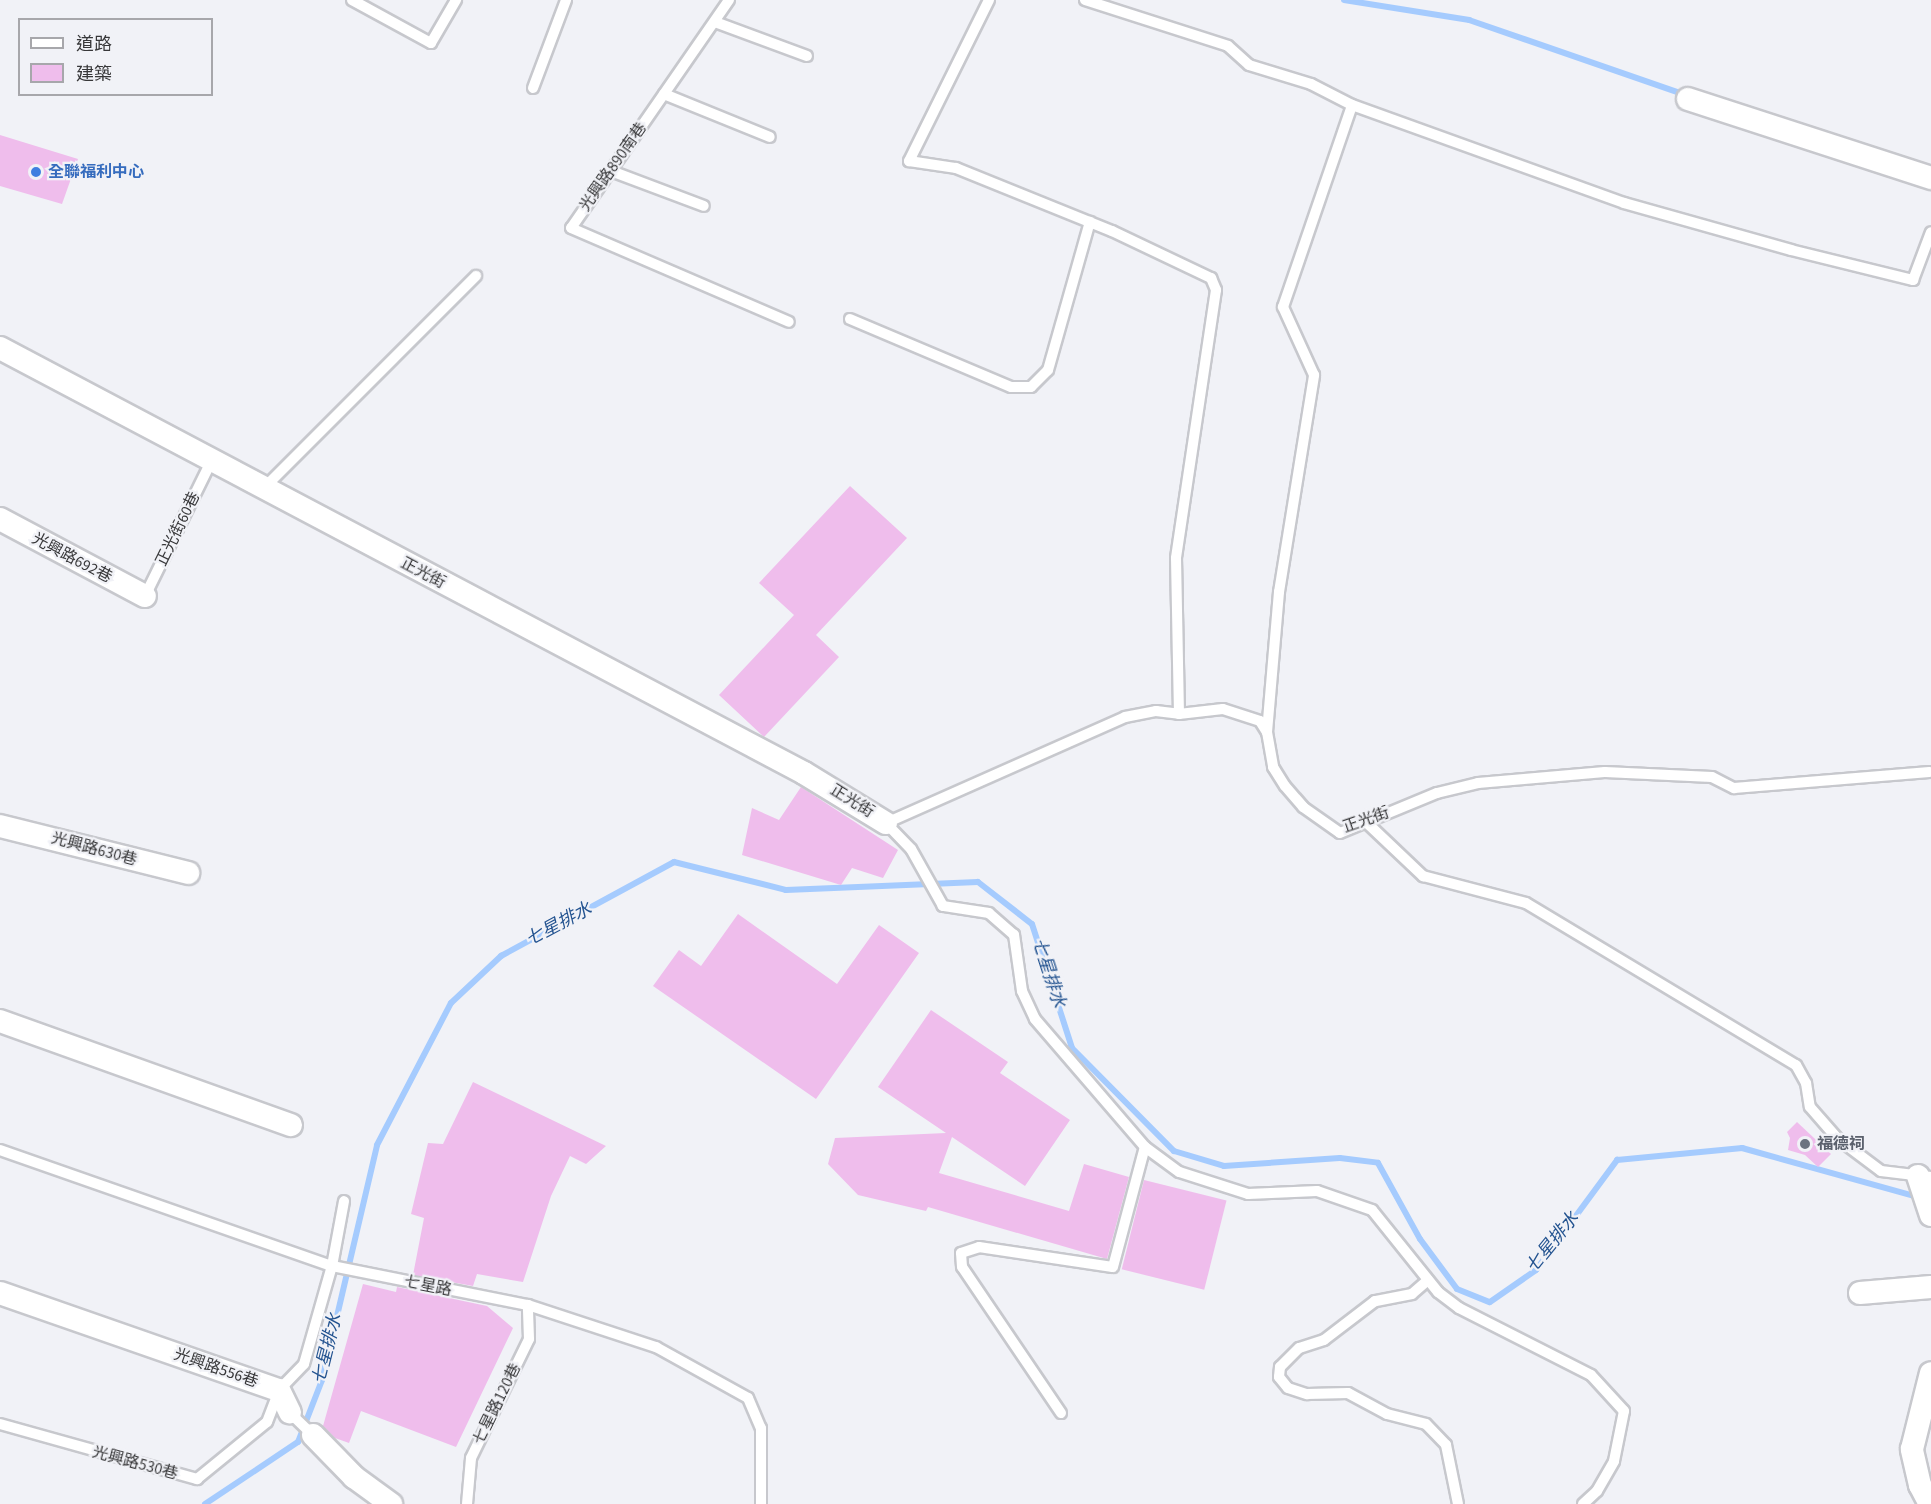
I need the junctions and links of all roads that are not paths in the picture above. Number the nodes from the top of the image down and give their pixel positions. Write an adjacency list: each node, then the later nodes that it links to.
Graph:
1 (352, 0): 2 (lane)
2 (456, 0)
3 (566, 0): 9 (lane)
4 (729, 0): 7 (lane, 光興路890南巷)
5 (989, 0): 17 (lane)
6 (1085, 0): 12 (lane)
7 (715, 21): 8 (lane); 10 (lane, 光興路890南巷)
8 (807, 56)
9 (533, 88)
10 (664, 94): 13 (lane); 14 (lane, 光興路890南巷)
11 (1688, 99): 15 (street)
12 (1352, 105): 18 (lane); 28 (lane)
13 (770, 137)
14 (611, 171): 16 (lane); 21 (lane, 光興路890南巷)
15 (1931, 178)
16 (704, 206)
17 (1090, 222): 20 (lane); 27 (lane)
18 (1931, 232)
19 (476, 276): 24 (lane)
20 (850, 319)
21 (789, 322)
22 (0, 348): 23 (street, 正光街)
23 (211, 462): 24 (street, 正光街); 26 (lane, 正光街60巷)
24 (264, 489): 31 (street, 正光街)
25 (0, 519): 26 (street, 光興路692巷)
26 (145, 596)
27 (1179, 714): 28 (lane, 正光街); 31 (lane, 正光街)
28 (1267, 732): 30 (lane, 正光街)
29 (1929, 772): 30 (lane, 正光街)
30 (1366, 822): 38 (lane)
31 (886, 823): 36 (lane)
32 (0, 826): 33 (street, 光興路630巷)
33 (188, 873)
34 (0, 1022): 35 (street)
35 (291, 1125)
36 (1145, 1148): 42 (lane); 50 (lane)
37 (0, 1150): 41 (lane, 七星路)
38 (1924, 1176): 40 (street)
39 (344, 1201): 41 (lane, 光興路530巷)
40 (1931, 1215)
41 (333, 1267): 46 (lane, 七星路); 48 (lane, 光興路530巷)
42 (1428, 1280): 56 (lane); 57 (lane)
43 (1931, 1287): 45 (street)
44 (0, 1293): 48 (street, 光興路556巷)
45 (1860, 1293)
46 (528, 1305): 54 (lane, 七星路120巷); 55 (lane, 七星路)
47 (1931, 1373): 58 (street)
48 (279, 1390): 49 (street, 光興路556巷); 51 (lane, 光興路530巷)
49 (290, 1413): 52 (lane, 光興路556巷)
50 (1061, 1413)
51 (0, 1424)
52 (314, 1435): 53 (street, 光興路556巷)
53 (391, 1504)
54 (467, 1504)
55 (760, 1504)
56 (1458, 1504)
57 (1583, 1504)
58 (1930, 1504)

